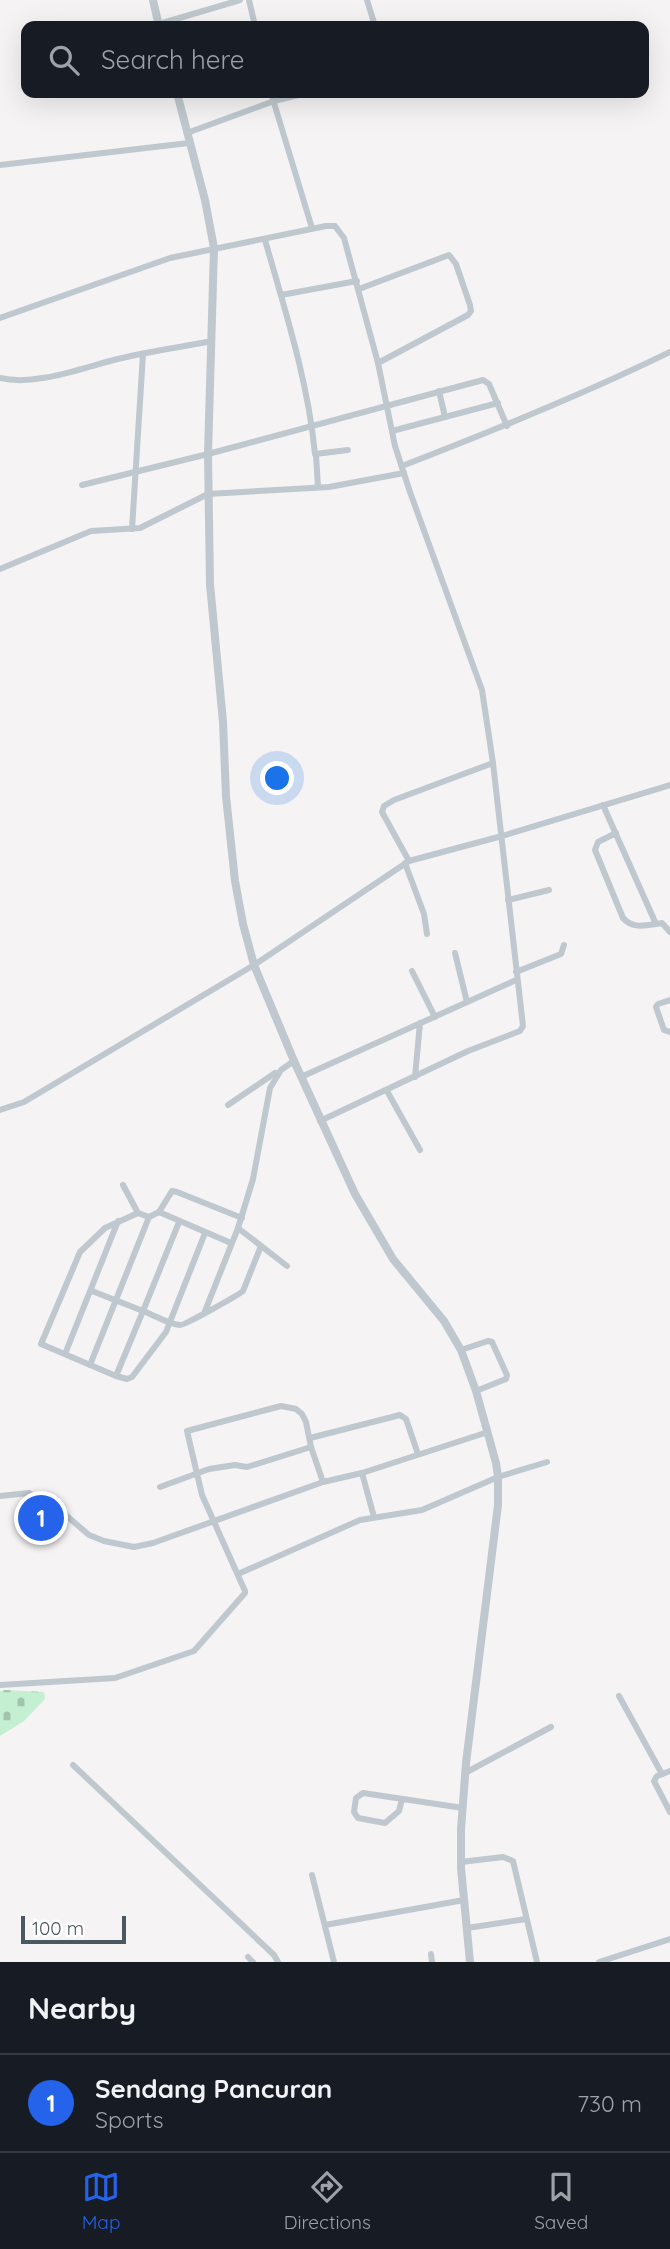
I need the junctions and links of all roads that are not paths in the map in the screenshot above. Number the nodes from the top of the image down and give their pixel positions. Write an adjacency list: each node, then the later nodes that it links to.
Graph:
1 (153, 0): 5 (street)
2 (240, 0): 6 (street)
3 (248, 0): 7 (street)
4 (367, 0): 8 (street)
5 (158, 21)
6 (172, 21)
7 (254, 21)
8 (373, 21)
9 (178, 98): 13 (street)
10 (273, 98): 12 (street)
11 (289, 98): 12 (street)
12 (274, 102): 13 (street); 16 (street)
13 (187, 133): 14 (street)
14 (189, 143): 15 (street); 18 (street)
15 (0, 165)
16 (312, 228): 17 (street); 19 (street)
17 (265, 240): 18 (street); 21 (street)
18 (214, 248): 22 (street); 23 (street)
19 (357, 281): 20 (street); 21 (street)
20 (359, 289): 26 (street); 26 (street)
21 (281, 295): 33 (street)
22 (0, 318)
23 (212, 341): 25 (street); 36 (street)
24 (670, 352): 32 (street)
25 (143, 354): 27 (street); 39 (street)
26 (377, 363): 30 (street)
27 (0, 379)
28 (439, 391): 29 (street); 30 (street); 31 (street)
29 (498, 403): 31 (street); 32 (street)
30 (387, 404): 33 (street); 34 (street)
31 (445, 417): 34 (street)
32 (507, 426): 38 (street)
33 (313, 427): 36 (street); 37 (street)
34 (392, 431): 38 (street)
35 (348, 450): 37 (street)
36 (208, 454): 39 (street); 42 (street)
37 (316, 455): 41 (street)
38 (403, 470): 41 (street); 45 (street)
39 (135, 472): 40 (street); 43 (street)
40 (82, 485)
41 (318, 487): 42 (street)
42 (208, 494): 43 (street); 58 (street)
43 (132, 529): 44 (street)
44 (0, 569)
45 (493, 763): 49 (street); 50 (street)
46 (670, 785): 47 (street)
47 (603, 805): 48 (street); 49 (street)
48 (616, 833): 53 (street); 53 (street)
49 (502, 836): 50 (street); 52 (street)
50 (407, 862): 55 (street); 58 (street)
51 (549, 890): 52 (street)
52 (508, 900): 60 (street)
53 (656, 924): 54 (street)
54 (670, 932)
55 (427, 934)
56 (564, 945): 60 (street)
57 (455, 953): 62 (street)
58 (254, 965): 66 (street); 72 (street)
59 (412, 971): 63 (street)
60 (516, 976): 62 (street); 69 (street)
61 (670, 1000): 65 (street)
62 (467, 1002): 63 (street)
63 (435, 1017): 64 (street)
64 (420, 1023): 68 (street); 69 (street)
65 (670, 1032)
66 (293, 1061): 67 (street); 68 (street)
67 (281, 1070): 71 (street); 79 (street)
68 (301, 1077): 73 (street)
69 (415, 1077): 70 (street)
70 (387, 1091): 73 (street); 74 (street)
71 (228, 1105)
72 (0, 1110)
73 (320, 1121): 92 (street)
74 (420, 1150)
75 (123, 1185): 77 (street)
76 (159, 1212): 78 (street); 79 (street); 81 (street)
77 (138, 1213): 78 (street); 80 (street)
78 (149, 1217): 88 (street)
79 (242, 1218): 82 (street)
80 (118, 1222): 87 (street); 93 (street)
81 (180, 1222): 83 (street); 89 (street)
82 (238, 1228): 84 (street); 85 (street)
83 (205, 1233): 84 (street); 91 (street)
84 (231, 1243): 90 (street)
85 (261, 1246): 86 (street); 90 (street)
86 (287, 1266)
87 (92, 1291): 88 (street); 93 (street)
88 (117, 1300): 89 (street); 94 (street)
89 (143, 1311): 91 (street); 95 (street)
90 (205, 1311): 91 (street)
91 (171, 1322): 95 (street)
92 (461, 1350): 96 (street); 96 (street)
93 (65, 1354): 94 (street)
94 (90, 1365): 95 (street)
95 (116, 1376)
96 (476, 1391): 97 (street)
97 (488, 1432): 100 (street); 104 (street)
98 (310, 1438): 99 (street); 100 (street); 102 (street)
99 (311, 1447): 102 (street); 105 (street)
100 (418, 1454): 103 (street)
101 (547, 1462): 104 (street)
102 (197, 1473): 106 (street); 109 (street)
103 (362, 1474): 105 (street); 108 (street)
104 (498, 1477): 108 (street); 116 (street)
105 (323, 1482): 109 (street)
106 (160, 1487)
107 (0, 1496): 109 (street)
108 (374, 1517): 110 (street)
109 (212, 1521): 110 (street)
110 (238, 1574): 111 (street)
111 (0, 1685)
112 (619, 1696): 117 (street)
113 (551, 1727): 116 (street)
114 (74, 1765): 128 (street)
115 (670, 1771): 117 (street)
116 (465, 1773): 119 (street)
117 (662, 1774): 120 (street)
118 (402, 1799): 118 (street); 119 (street)
119 (463, 1808): 121 (street)
120 (670, 1812)
121 (461, 1863): 123 (street); 124 (street)
122 (312, 1875): 125 (street)
123 (464, 1900): 125 (street); 126 (street)
124 (526, 1919): 126 (street); 131 (street)
125 (326, 1925): 129 (street)
126 (467, 1928): 130 (street)
127 (670, 1939): 132 (street)
128 (278, 1962)
129 (334, 1962)
130 (470, 1962)
131 (537, 1962)
132 (599, 1962)

